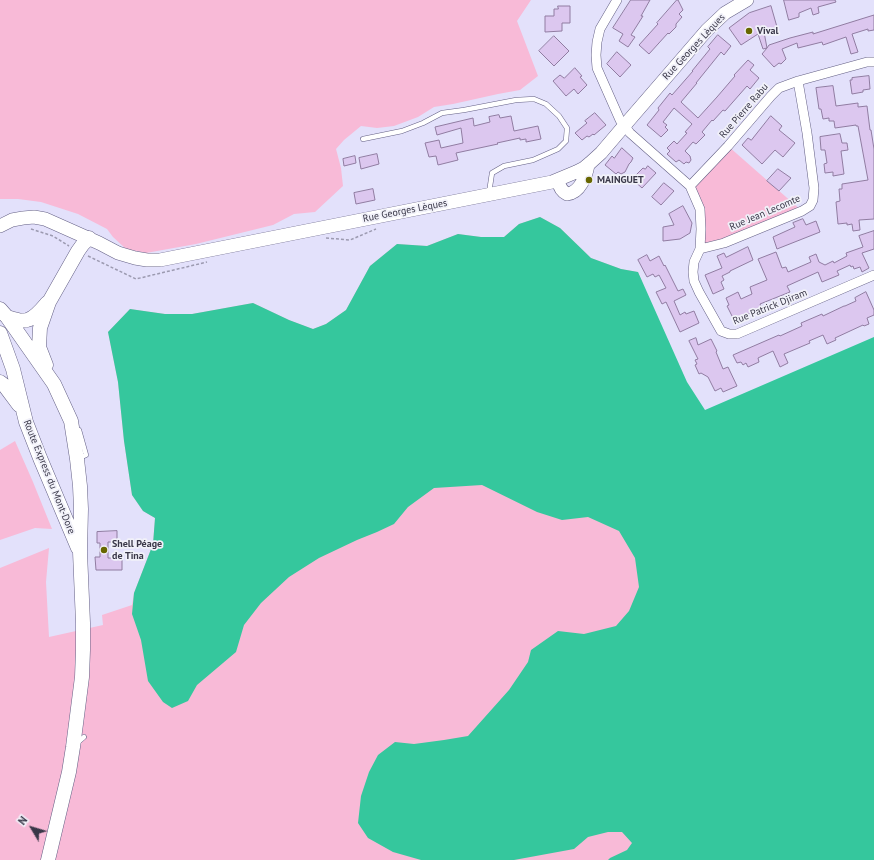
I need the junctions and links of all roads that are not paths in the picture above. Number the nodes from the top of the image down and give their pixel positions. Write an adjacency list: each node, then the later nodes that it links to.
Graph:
1 (617, 0): 5 (street, Rue Patrick Djiram)
2 (747, 0): 5 (main road, Rue Georges Lèques)
3 (874, 62): 4 (street, Rue Pierre Rabu)
4 (798, 80): 7 (street, Rue Pierre Rabu); 11 (street, Rue Jean Lecomte)
5 (624, 126): 7 (street, Rue Patrick Djiram); 8 (main road, Rue Georges Lèques)
6 (364, 139): 8 (lane)
7 (690, 186): 11 (street, Rue Patrick Djiram)
8 (489, 194): 10 (main road, Rue Georges Lèques)
9 (0, 226): 10 (main road, Rue Georges Lèques)
10 (84, 236): 13 (main road)
11 (700, 249): 12 (street, Rue Patrick Djiram)
12 (874, 275)
13 (49, 302): 14 (main road); 17 (main road)
14 (4, 313): 17 (main road, Route Express du Mont-Dore)
15 (0, 333): 18 (main road, Route Express du Mont-Dore)
16 (0, 382): 18 (main road)
17 (54, 384): 19 (main road, Route Express du Mont-Dore)
18 (26, 422): 19 (main road, Route Express du Mont-Dore)
19 (80, 552): 21 (main road, Route Express du Mont-Dore)
20 (84, 737): 21 (lane)
21 (73, 747): 22 (main road, Route Express du Mont-Dore)
22 (48, 860)

